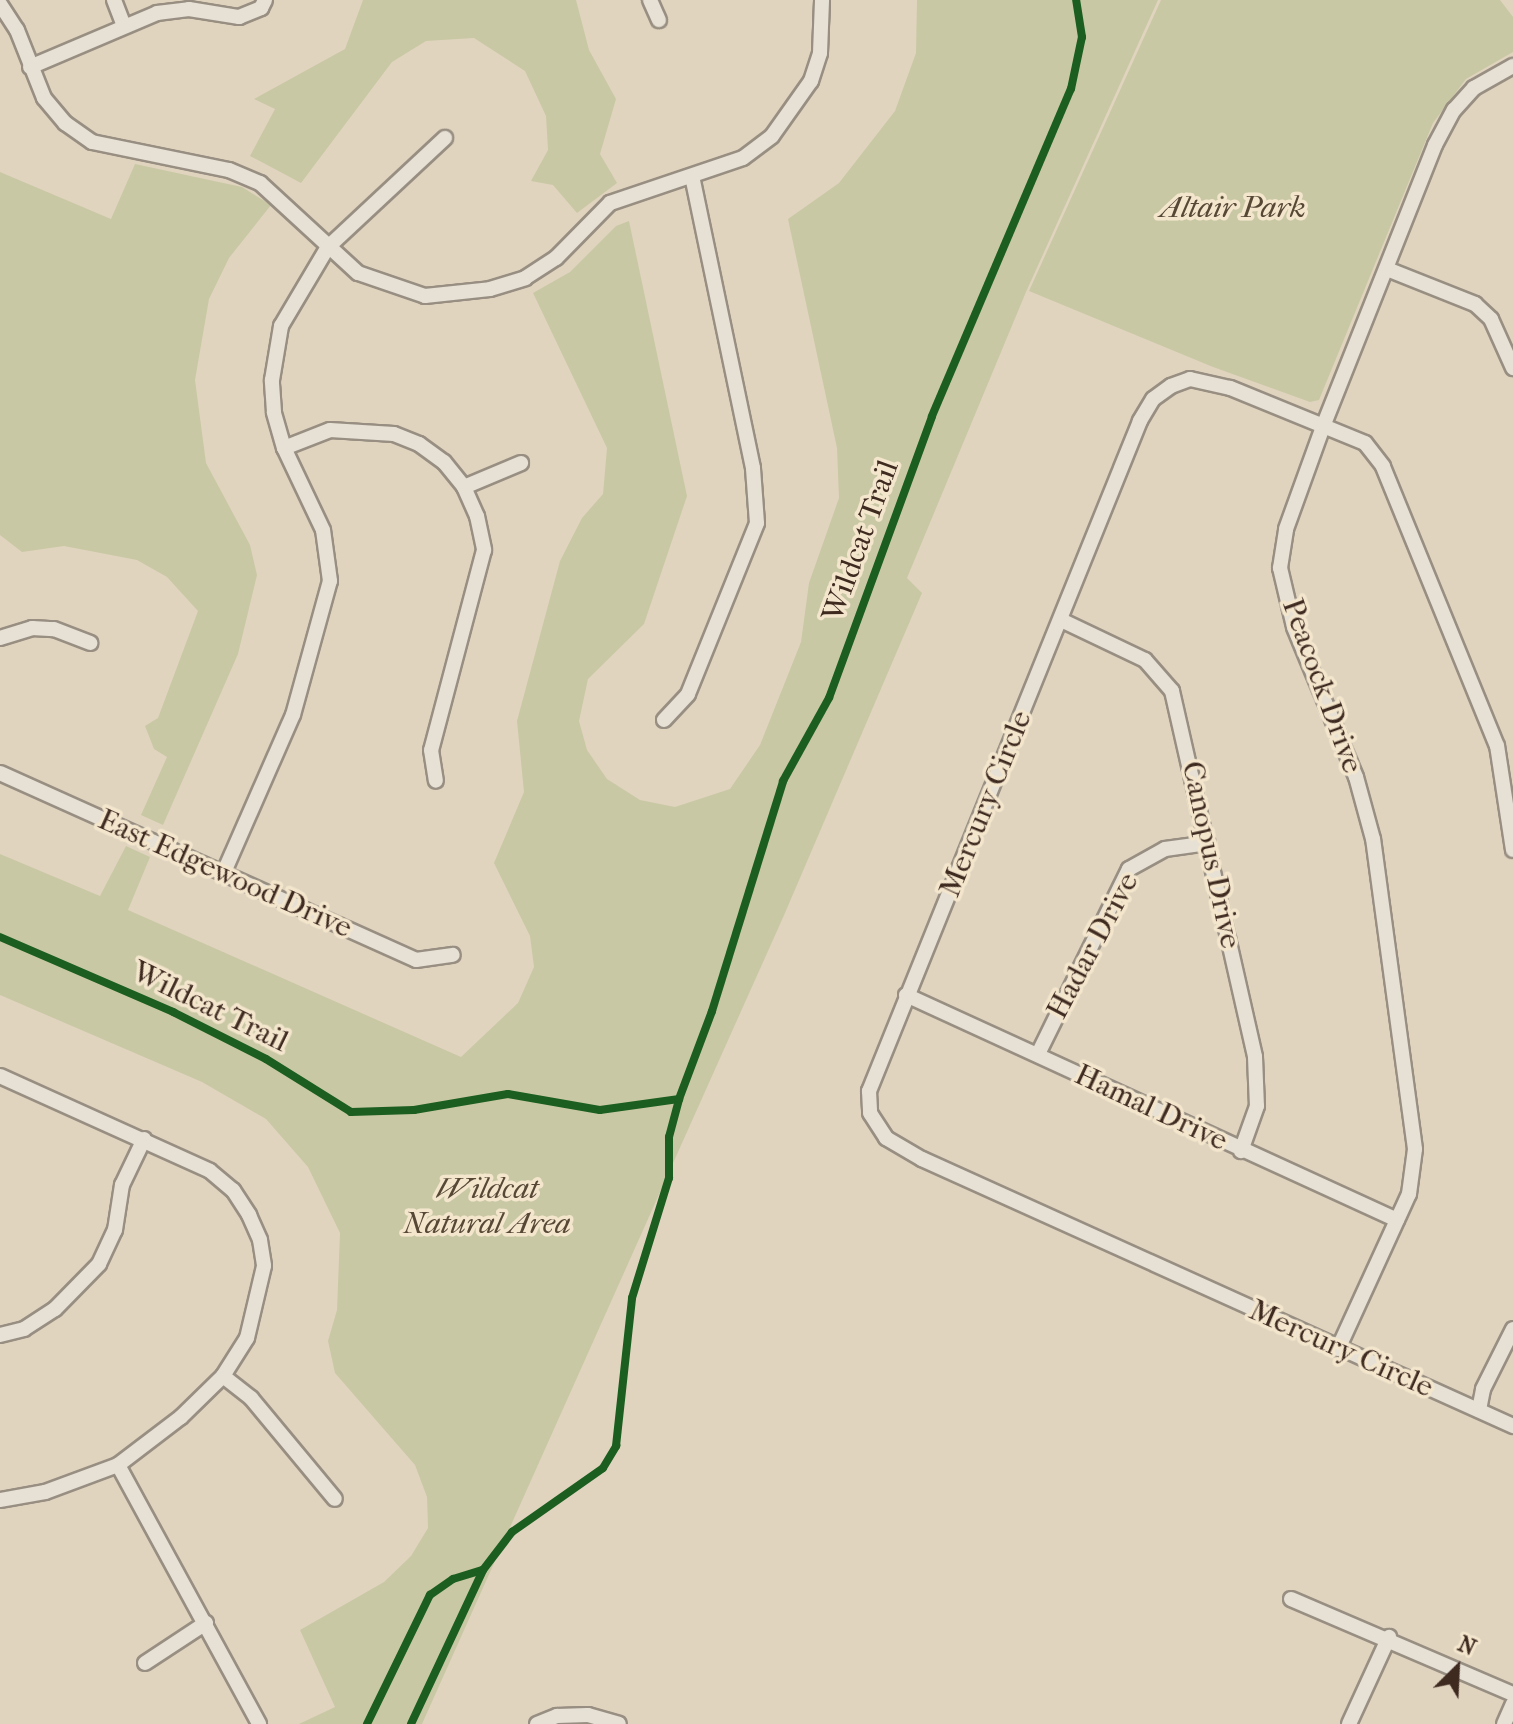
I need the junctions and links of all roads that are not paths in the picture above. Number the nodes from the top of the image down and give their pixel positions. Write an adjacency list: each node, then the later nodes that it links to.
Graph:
1 (114, 0): 7 (street)
2 (265, 0): 7 (street)
3 (650, 0): 6 (street)
4 (822, 0): 11 (street)
5 (0, 4): 9 (street)
6 (659, 20)
7 (123, 23): 9 (street)
8 (1513, 66): 13 (street, Peacock Drive)
9 (30, 67): 12 (street)
10 (445, 138): 12 (street)
11 (692, 177): 12 (street); 22 (street)
12 (328, 247): 16 (street)
13 (1387, 269): 14 (street); 15 (street, Peacock Drive)
14 (1513, 368)
15 (1324, 424): 19 (street, Mercury Circle); 26 (street, Mercury Circle); 34 (street, Peacock Drive)
16 (284, 448): 18 (street); 27 (street)
17 (521, 463): 18 (street)
18 (464, 487): 24 (street)
19 (1061, 620): 25 (street, Canopus Drive); 29 (street, Mercury Circle)
20 (0, 638): 21 (street)
21 (90, 643)
22 (664, 720)
23 (0, 773): 27 (street, East Edgewood Drive)
24 (436, 781)
25 (1208, 843): 30 (street, Hadar Drive); 33 (street, Canopus Drive)
26 (1513, 850)
27 (224, 872): 28 (street, East Edgewood Drive)
28 (453, 955)
29 (906, 995): 30 (street, Hamal Drive); 37 (street, Mercury Circle)
30 (1038, 1054): 33 (street, Hamal Drive)
31 (1, 1080): 32 (street)
32 (144, 1139): 36 (street); 38 (street)
33 (1241, 1151): 34 (street, Hamal Drive)
34 (1397, 1220): 37 (street, Peacock Drive)
35 (1513, 1329): 39 (street)
36 (0, 1335)
37 (1338, 1349): 39 (street, Mercury Circle)
38 (223, 1376): 41 (street); 42 (street)
39 (1479, 1410): 40 (street, Mercury Circle)
40 (1513, 1426)
41 (118, 1465): 43 (street); 45 (street)
42 (335, 1499)
43 (0, 1500)
44 (1291, 1599): 46 (street)
45 (206, 1623): 47 (street); 50 (street)
46 (1389, 1637): 48 (street); 53 (street)
47 (145, 1663)
48 (1513, 1694)
49 (1513, 1704): 54 (street)
50 (259, 1724)
51 (537, 1724): 52 (street)
52 (619, 1724)
53 (1349, 1724)
54 (1504, 1724)

